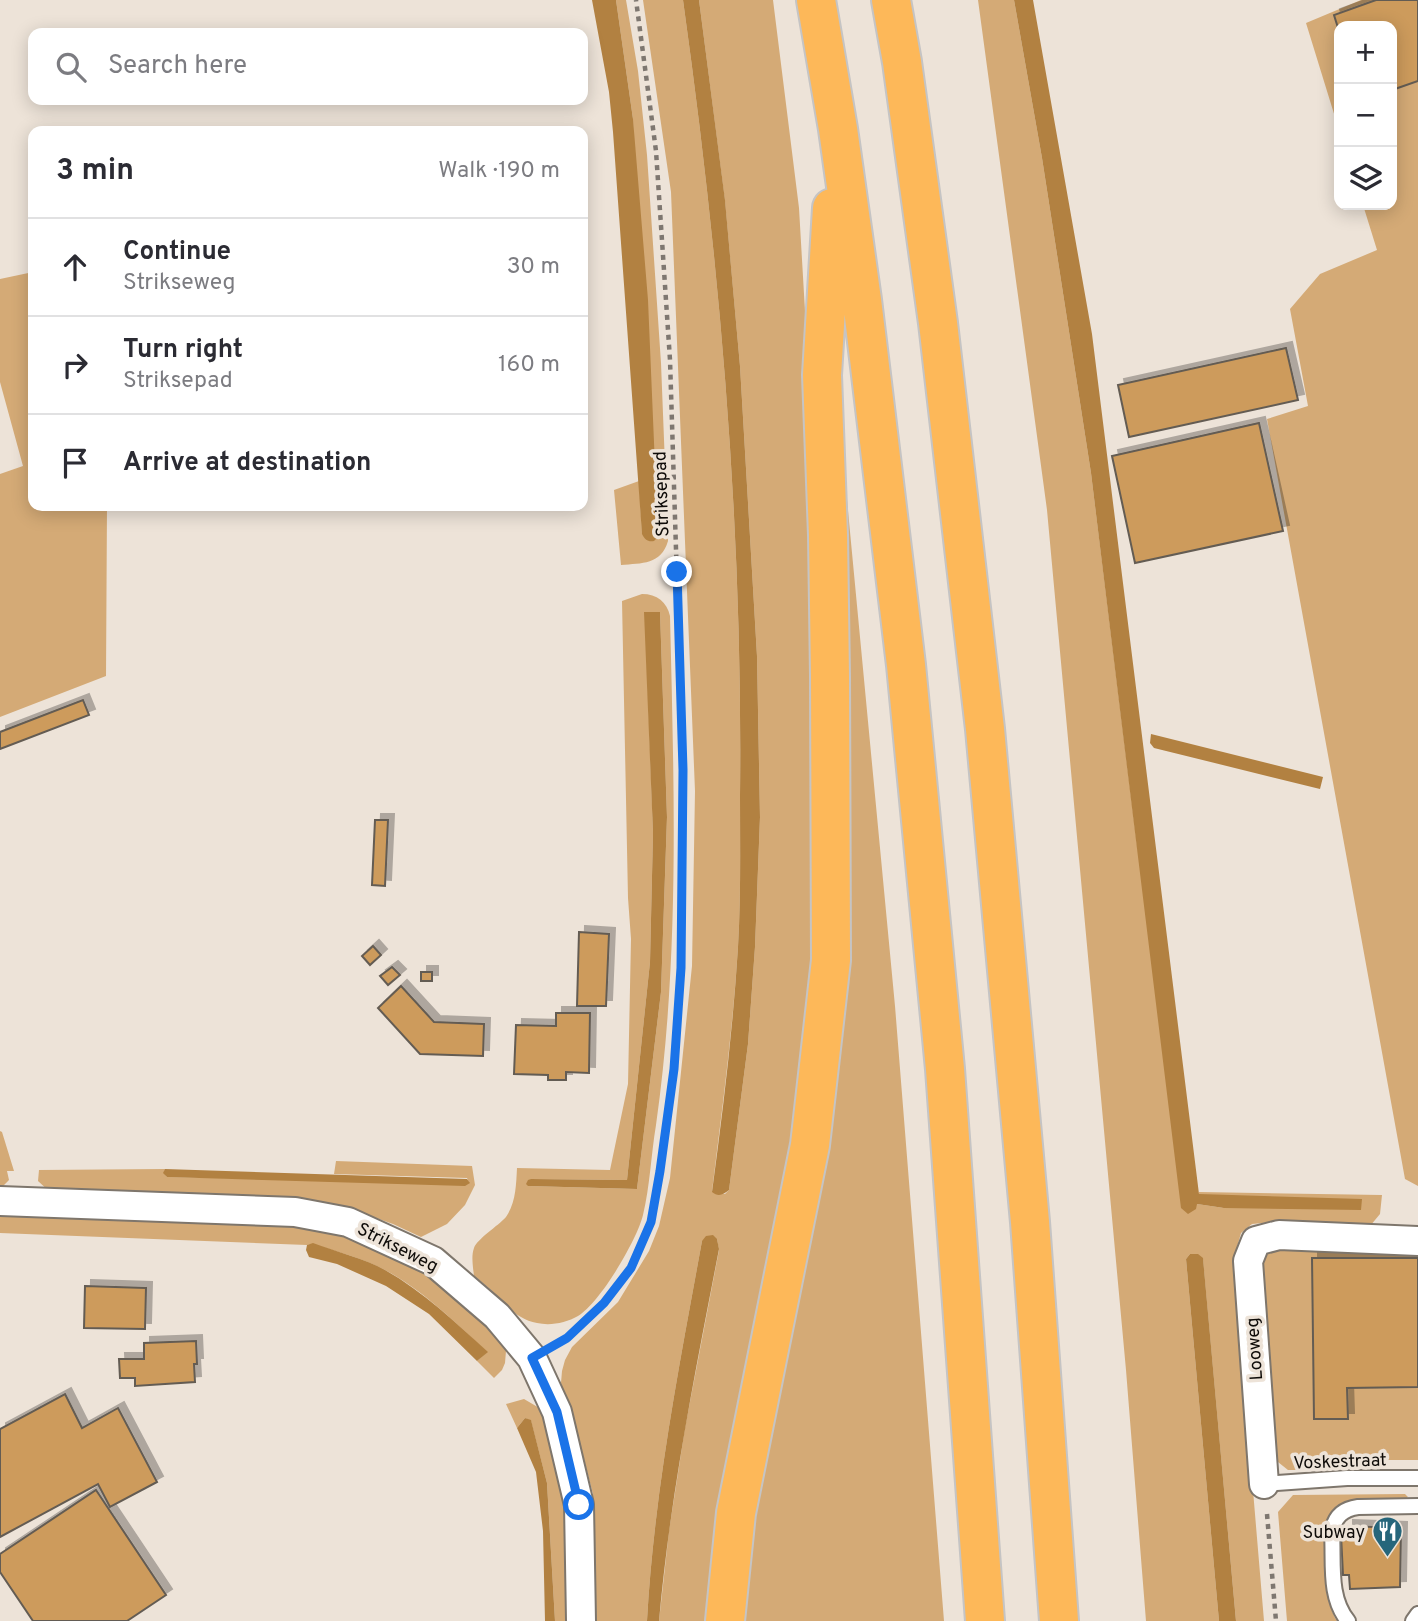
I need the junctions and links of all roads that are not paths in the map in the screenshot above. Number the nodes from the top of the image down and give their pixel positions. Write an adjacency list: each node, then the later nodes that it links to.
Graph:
1 (816, 0): 3 (highway)
2 (891, 0): 13 (highway)
3 (838, 129): 11 (highway); 12 (highway)
4 (0, 1201): 10 (street, Strikseweg)
5 (1418, 1241): 7 (street, Looweg)
6 (1418, 1478): 7 (lane, Voskestraat)
7 (1264, 1484)
8 (1418, 1506): 14 (lane)
9 (1418, 1614): 15 (lane)
10 (581, 1621)
11 (725, 1621)
12 (985, 1621)
13 (1059, 1621)
14 (1348, 1621)
15 (1413, 1621)

